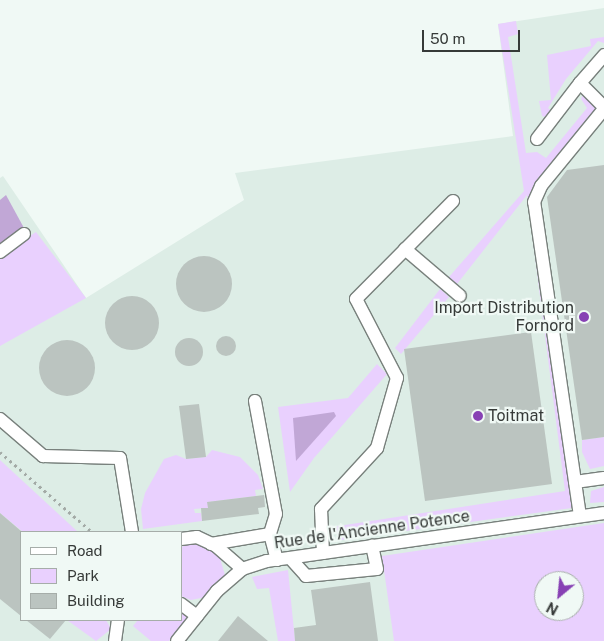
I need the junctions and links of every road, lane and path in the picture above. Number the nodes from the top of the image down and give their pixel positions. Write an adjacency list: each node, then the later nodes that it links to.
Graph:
1 (604, 55): 2 (street)
2 (580, 83): 3 (street); 4 (street)
3 (604, 108): 14 (street)
4 (537, 139)
5 (453, 201): 7 (street)
6 (24, 234): 8 (street)
7 (405, 249): 9 (street); 23 (street)
8 (0, 252)
9 (460, 296)
10 (255, 400): 19 (street)
11 (0, 419): 18 (street)
12 (0, 452): 17 (path)
13 (604, 478): 14 (street)
14 (575, 482): 16 (street)
15 (604, 513): 16 (street, Rue de l'Ancienne Potence)
16 (580, 516): 22 (street, Rue de l'Ancienne Potence)
17 (91, 531)
18 (132, 531)
19 (270, 534): 21 (street); 25 (street)
20 (182, 538): 21 (street)
21 (212, 544): 26 (street)
22 (372, 546): 23 (street, Rue de l'Ancienne Potence); 24 (street)
23 (323, 553): 24 (street, Rue de l'Ancienne Potence)
24 (290, 558): 25 (street, Rue de l'Ancienne Potence)
25 (277, 560): 26 (street, Rue de l'Ancienne Potence)
26 (242, 569): 28 (street, Rue de l'Ancienne Potence)
27 (182, 605): 28 (street)
28 (197, 616): 31 (street, Rue de l'Ancienne Potence)
29 (118, 621): 30 (street)
30 (115, 641)
31 (177, 641)

